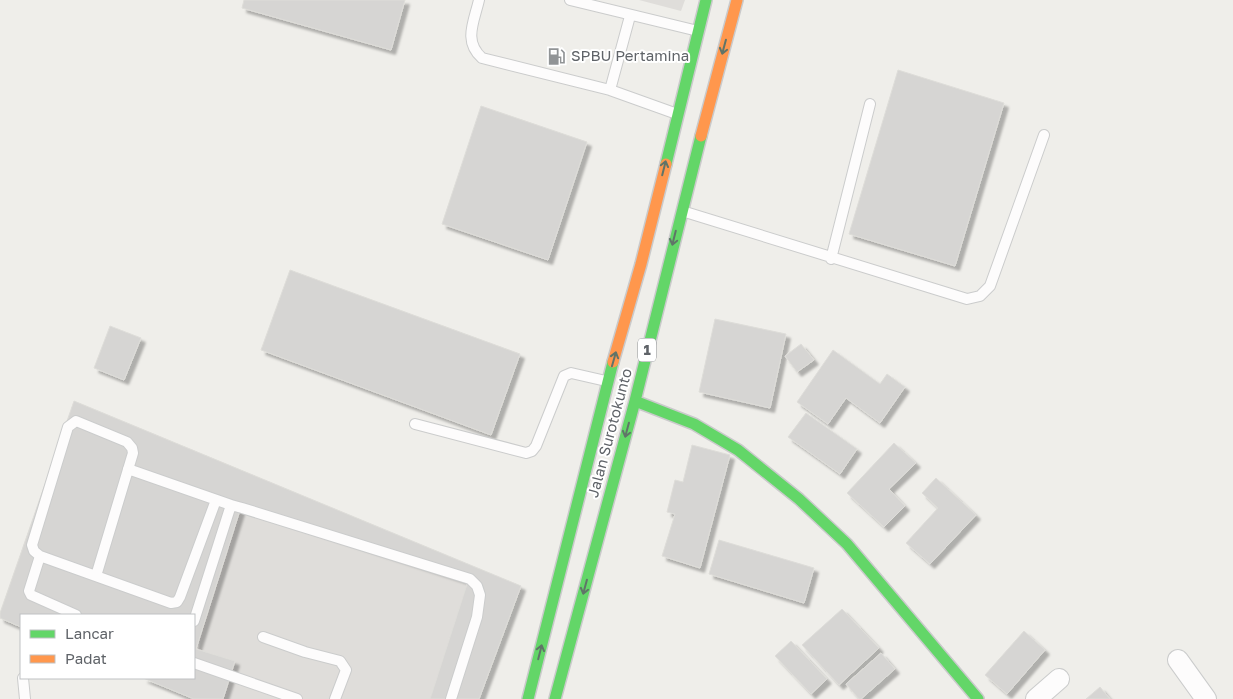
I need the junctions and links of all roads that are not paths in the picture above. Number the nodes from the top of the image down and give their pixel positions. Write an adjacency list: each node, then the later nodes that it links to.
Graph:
1 (570, 0): 5 (lane)
2 (706, 0): 6 (main road, Jalan Surotokunto / 1)
3 (737, 0): 9 (main road, Jalan Surotokunto / 1, one-way to 9)
4 (476, 1): 7 (lane)
5 (630, 16): 6 (lane); 7 (lane)
6 (698, 32): 9 (main road, Jalan Surotokunto / 1)
7 (610, 90): 9 (lane)
8 (870, 104): 12 (lane)
9 (691, 118): 11 (main road, Jalan Surotokunto / 1); 13 (main road, Jalan Surotokunto / 1, one-way to 9)
10 (1044, 135): 12 (lane)
11 (681, 211): 12 (lane); 14 (main road, Jalan Surotokunto / 1, one-way to 14)
12 (831, 259)
13 (608, 381): 15 (lane); 32 (main road, Jalan Surotokunto / 1, one-way to 13)
14 (635, 401): 33 (main road, Jalan Surotokunto / 1, one-way to 33); 34 (main road)
15 (415, 424)
16 (128, 469): 17 (lane); 19 (lane); 20 (lane)
17 (216, 500): 18 (lane); 20 (lane)
18 (231, 505): 22 (lane); 31 (lane)
19 (40, 556): 20 (lane); 21 (lane)
20 (96, 576)
21 (74, 614)
22 (195, 618)
23 (263, 637): 30 (lane)
24 (1178, 660): 36 (street)
25 (195, 663): 29 (lane)
26 (23, 679): 28 (lane)
27 (1058, 679): 35 (street)
28 (25, 699)
29 (297, 699)
30 (334, 699)
31 (451, 699)
32 (528, 699)
33 (555, 699)
34 (978, 699)
35 (1036, 699)
36 (1206, 699)

